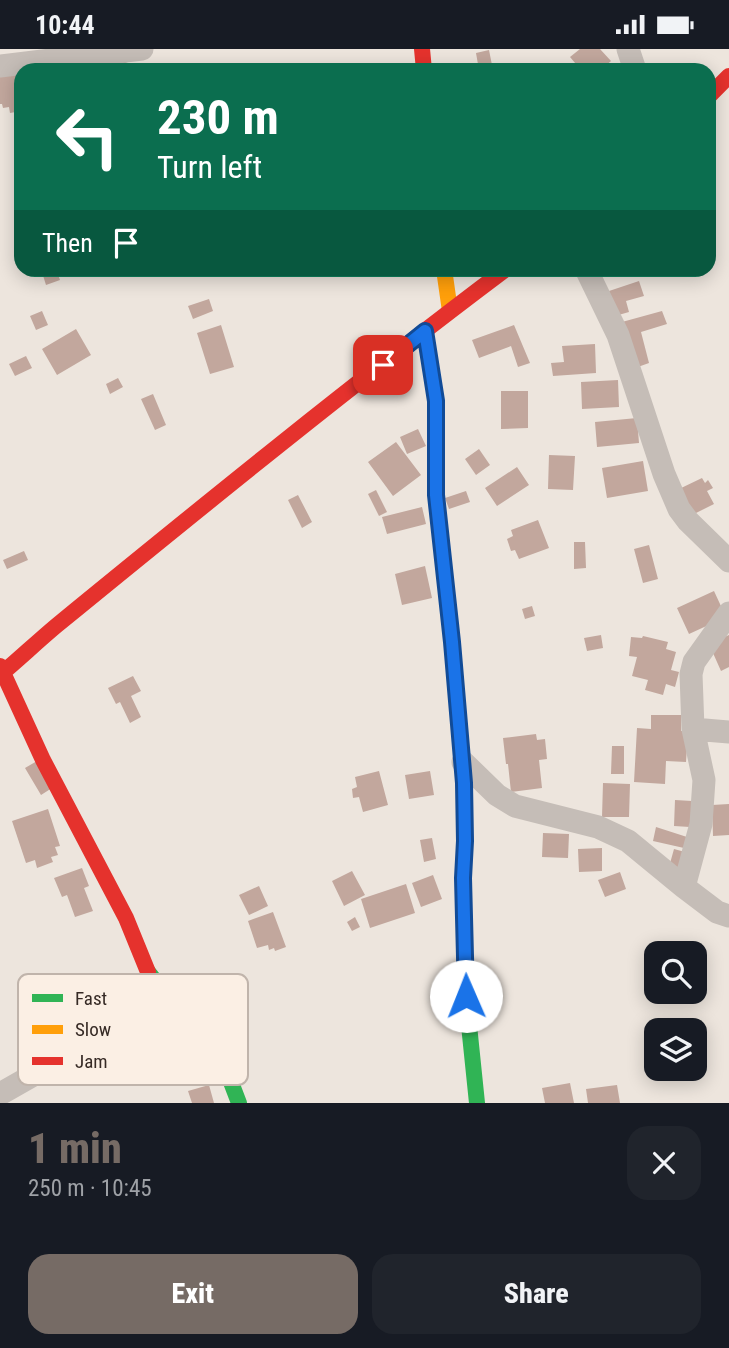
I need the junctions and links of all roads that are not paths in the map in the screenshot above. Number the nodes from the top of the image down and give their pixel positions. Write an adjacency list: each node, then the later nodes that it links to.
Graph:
1 (142, 49): 2 (street)
2 (25, 63)
3 (729, 76): 4 (street)
4 (716, 89)
5 (445, 277): 8 (street)
6 (495, 277): 8 (street)
7 (590, 277): 10 (street)
8 (450, 311): 9 (street)
9 (425, 331): 12 (street); 15 (street)
10 (729, 561)
11 (729, 613): 13 (street)
12 (1, 671): 18 (street)
13 (693, 729): 14 (street); 16 (street)
14 (729, 732)
15 (463, 762): 16 (street); 23 (street)
16 (684, 887): 17 (street)
17 (729, 916)
18 (149, 974)
19 (18, 1084): 21 (street)
20 (232, 1085): 22 (street)
21 (0, 1094)
22 (239, 1103)
23 (477, 1103)

